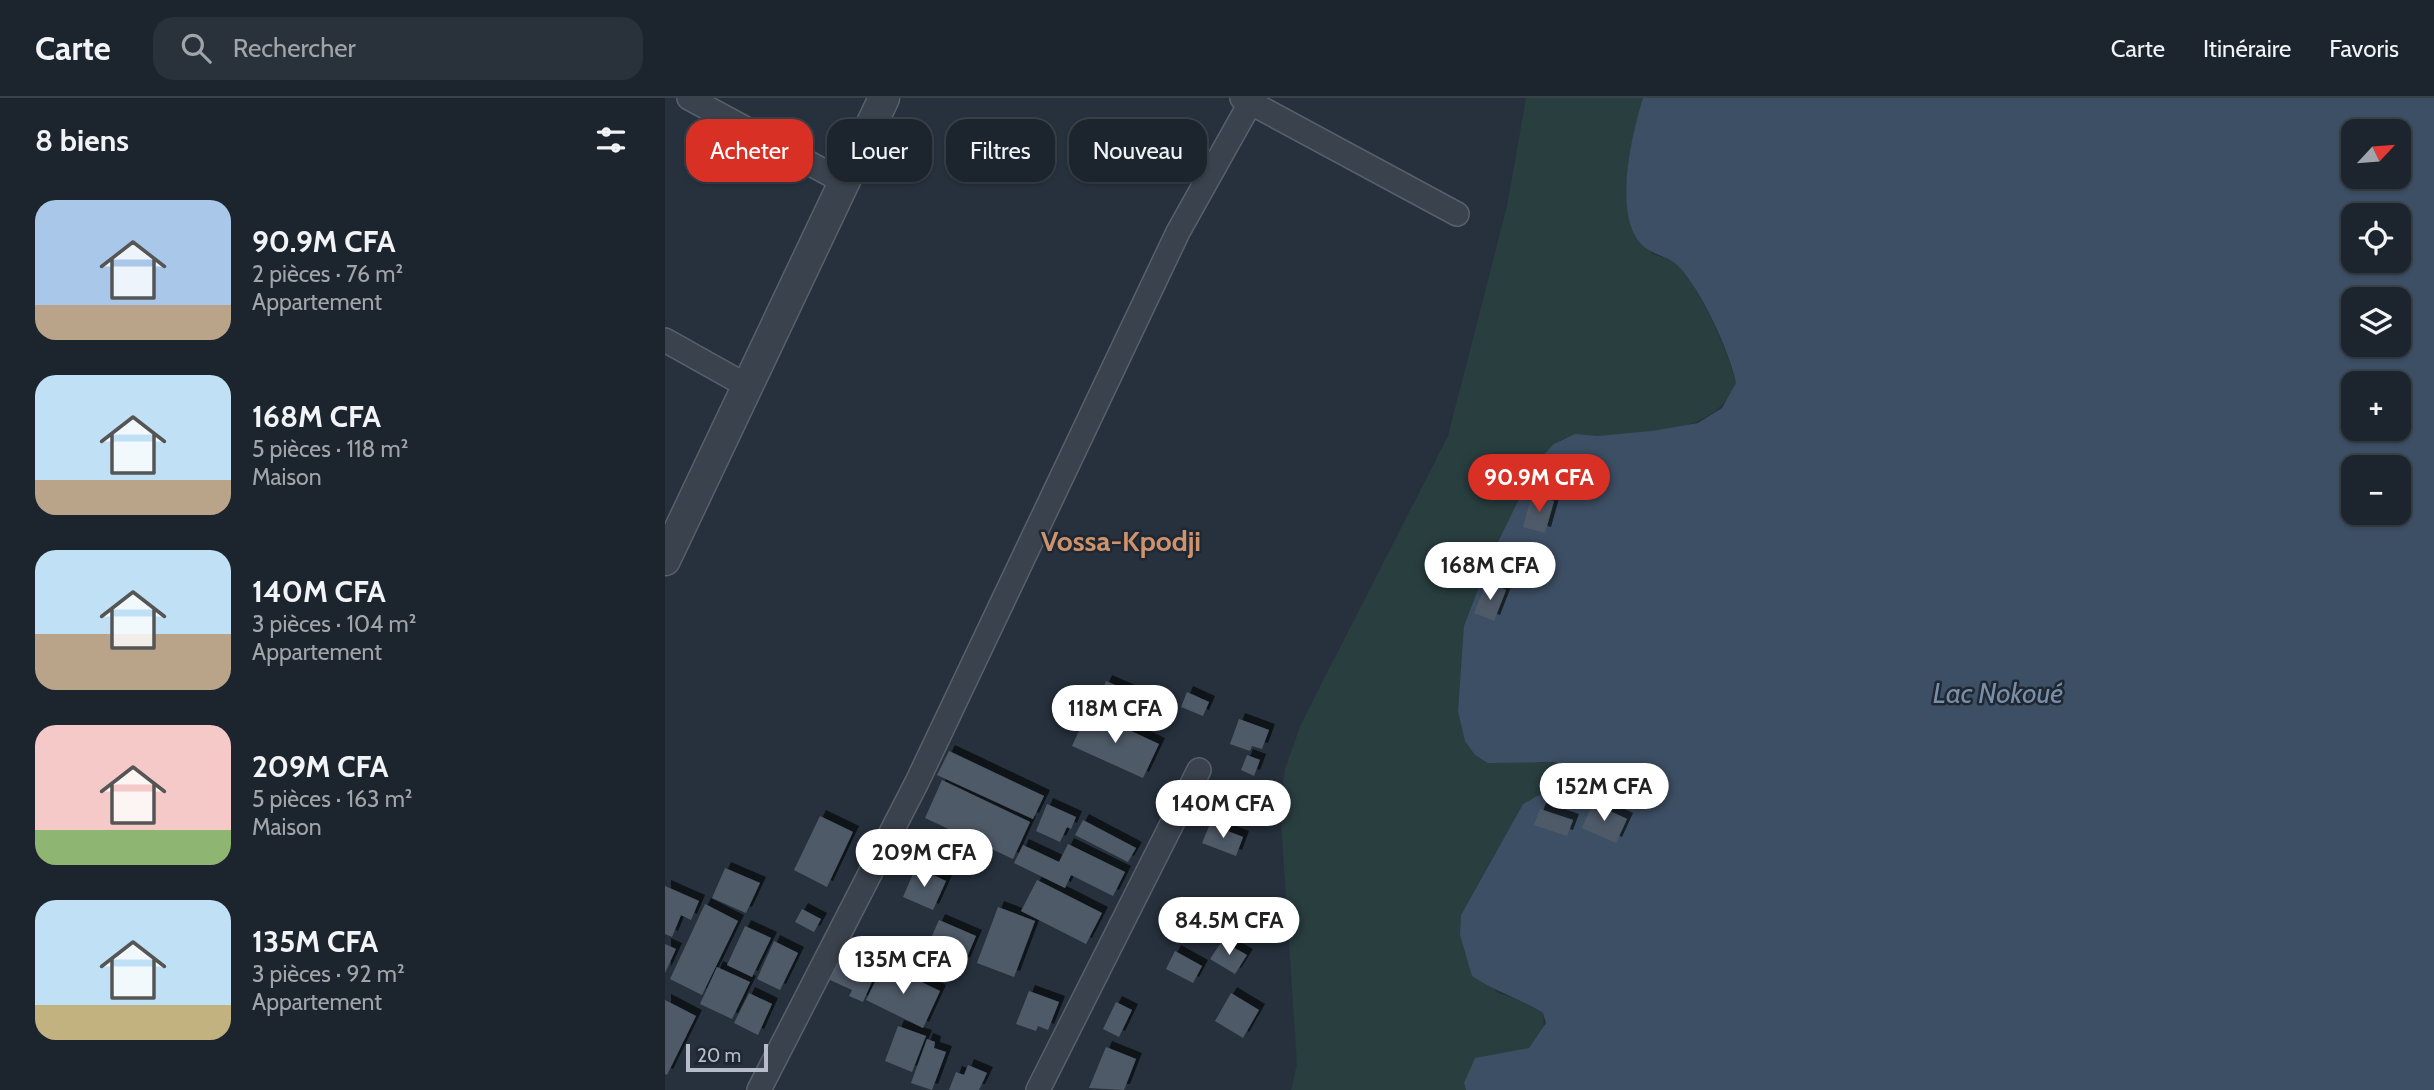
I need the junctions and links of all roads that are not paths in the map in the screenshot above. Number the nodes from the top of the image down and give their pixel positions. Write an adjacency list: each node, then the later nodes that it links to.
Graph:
1 (689, 98): 5 (street)
2 (884, 98): 4 (street)
3 (1248, 100): 7 (street); 12 (street)
4 (874, 119)
5 (827, 173)
6 (844, 182): 9 (street)
7 (1457, 214)
8 (665, 340): 9 (street)
9 (747, 386): 10 (street)
10 (665, 560)
11 (1199, 770): 13 (street)
12 (759, 1090)
13 (1038, 1090)

